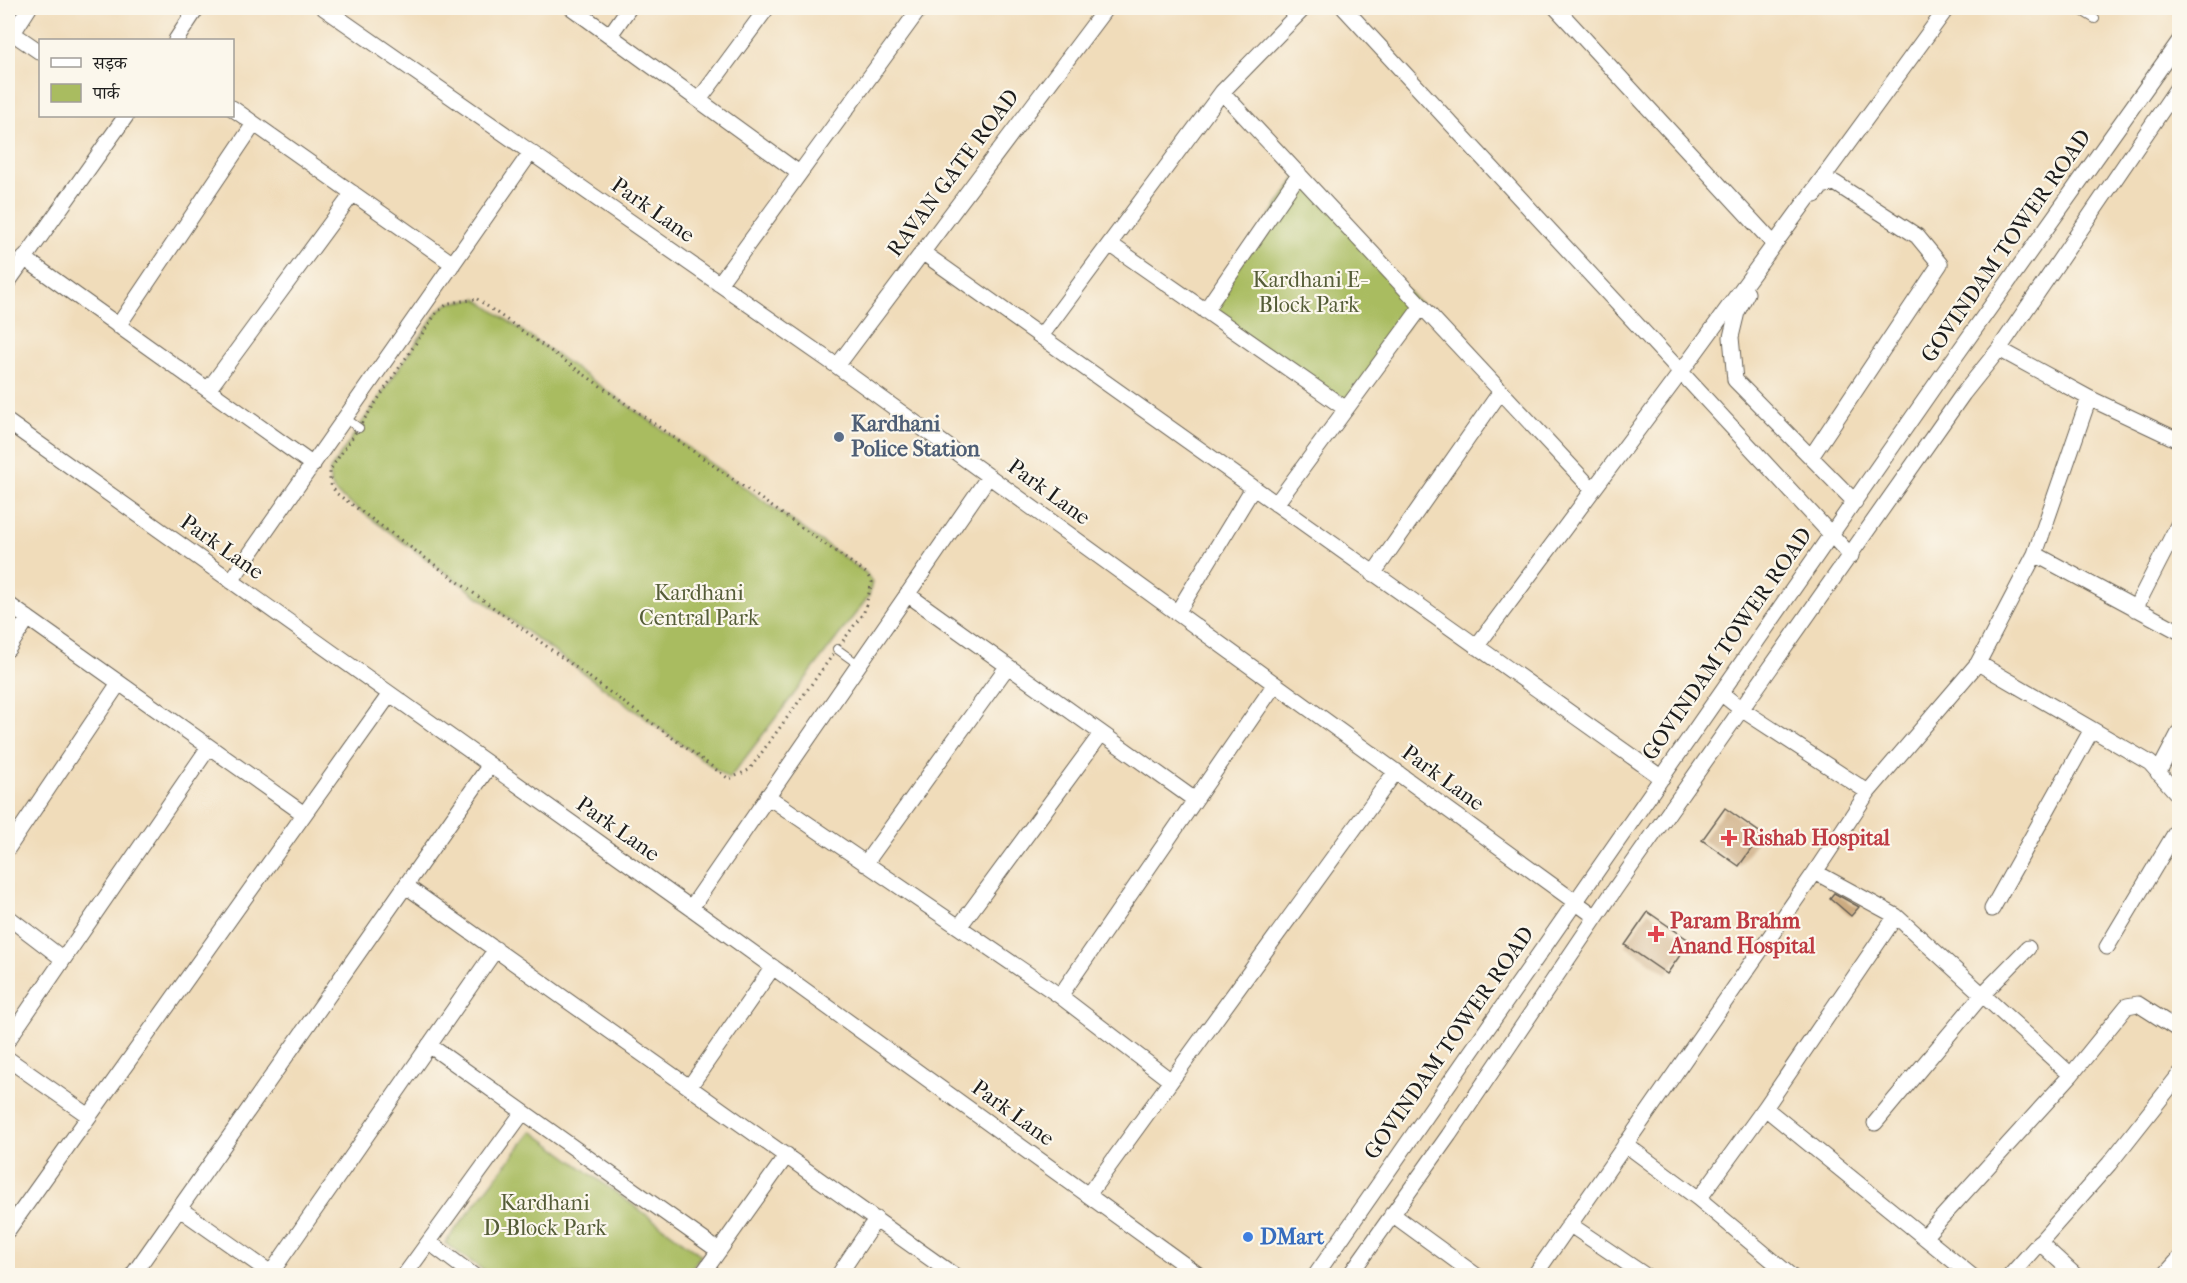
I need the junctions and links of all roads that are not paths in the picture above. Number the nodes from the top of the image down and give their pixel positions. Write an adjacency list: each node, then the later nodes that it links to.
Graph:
1 (29, 8): 16 (street)
2 (197, 8): 18 (street)
3 (324, 8): 14 (street, Park Lane)
4 (573, 8): 17 (street)
5 (629, 8): 17 (street)
6 (767, 8): 23 (street)
7 (920, 8): 28 (street)
8 (1106, 8): 33 (street, RAVAN GATE ROAD)
9 (1304, 8): 22 (street)
10 (1344, 8): 44 (street)
11 (1556, 8): 31 (street)
12 (1947, 8): 31 (street)
13 (2077, 8): 15 (lane)
14 (341, 12): 27 (street, Park Lane)
15 (2095, 19)
16 (10, 32): 20 (street)
17 (610, 35): 23 (street)
18 (177, 39)
19 (2180, 40): 58 (street, GOVINDAM TOWER ROAD)
20 (39, 51)
21 (2180, 84): 42 (street)
22 (1222, 93): 29 (street); 32 (street)
23 (699, 100): 28 (street)
24 (234, 109): 26 (street)
25 (125, 117): 34 (street)
26 (254, 124): 30 (street); 40 (street)
27 (531, 152): 35 (street); 37 (street, Park Lane)
28 (799, 174): 37 (street)
29 (1299, 174): 38 (street); 39 (street)
30 (353, 193): 35 (street); 45 (street)
31 (1773, 243): 44 (street)
32 (1110, 244): 39 (street); 41 (street)
33 (922, 252): 41 (street); 43 (street, RAVAN GATE ROAD)
34 (24, 258): 36 (street); 40 (street)
35 (453, 264): 49 (street)
36 (8, 282)
37 (719, 284): 43 (street, Park Lane)
38 (1422, 306): 46 (street); 48 (street)
39 (1205, 311): 48 (street)
40 (118, 326): 45 (street)
41 (1041, 336): 56 (street)
42 (1999, 349): 47 (street); 63 (street)
43 (837, 366): 55 (street, Park Lane)
44 (1682, 372): 57 (street); 61 (street)
45 (208, 390): 54 (street)
46 (1501, 391): 57 (street); 64 (street)
47 (2089, 399): 52 (street); 62 (street)
48 (1346, 409): 59 (street)
49 (345, 418): 51 (lane); 54 (street)
50 (8, 422): 65 (street, Park Lane)
51 (360, 428)
52 (2180, 441)
53 (1811, 457): 53 (street); 58 (street)
54 (313, 465): 65 (street)
55 (989, 476): 66 (street); 69 (street, Park Lane)
56 (1253, 488): 59 (street); 69 (street)
57 (1593, 490): 72 (street)
58 (1855, 502): 61 (street, GOVINDAM TOWER ROAD)
59 (1276, 504): 64 (street)
60 (2180, 521): 68 (street)
61 (1832, 534): 63 (street); 81 (street, GOVINDAM TOWER ROAD)
62 (2035, 554): 68 (street); 75 (street)
63 (1851, 556): 82 (street)
64 (1373, 574): 72 (street)
65 (231, 581): 80 (street, Park Lane)
66 (907, 594): 76 (street); 77 (street)
67 (8, 604): 70 (street)
68 (2135, 609): 71 (street)
69 (1177, 613): 79 (street, Park Lane)
70 (28, 618): 73 (street); 78 (street)
71 (2180, 632)
72 (1476, 647): 90 (street)
73 (8, 649)
74 (837, 650): 76 (lane)
75 (1978, 663): 83 (street); 91 (street)
76 (858, 664): 92 (street)
77 (1007, 668): 85 (street); 98 (street)
78 (119, 683): 86 (street); 97 (street)
79 (1275, 684): 88 (street, Park Lane); 94 (street)
80 (390, 694): 87 (street, Park Lane); 95 (street)
81 (1722, 694): 82 (street); 90 (street, GOVINDAM TOWER ROAD)
82 (1741, 709): 91 (street); 106 (street)
83 (2091, 731): 89 (street); 103 (street)
84 (2180, 731): 89 (street)
85 (1101, 734): 94 (street); 107 (street)
86 (210, 747): 95 (street); 111 (street)
87 (490, 765): 100 (street); 102 (street, Park Lane)
88 (1396, 771): 101 (street, Park Lane); 121 (street)
89 (2158, 773): 93 (street)
90 (1662, 778): 101 (street, GOVINDAM TOWER ROAD)
91 (1868, 792): 99 (street)
92 (767, 796): 98 (street); 102 (street)
93 (2180, 797)
94 (1195, 800): 114 (street)
95 (304, 814): 125 (street)
96 (2180, 825): 108 (street)
97 (8, 849)
98 (865, 864): 107 (street)
99 (1815, 872): 104 (street); 127 (street)
100 (406, 886): 110 (street); 131 (street)
101 (1575, 902): 106 (street, Park Lane); 149 (street, GOVINDAM TOWER ROAD)
102 (691, 908): 112 (street, Park Lane)
103 (1992, 909)
104 (1896, 916): 113 (street); 123 (street)
105 (8, 917): 111 (street)
106 (1596, 917): 132 (street)
107 (958, 927): 114 (street)
108 (2107, 947)
109 (2028, 948): 113 (street)
110 (496, 949): 117 (street); 122 (street)
111 (63, 959): 116 (street)
112 (772, 967): 122 (street); 129 (street, Park Lane)
113 (1982, 995): 120 (street); 126 (street)
114 (1060, 996): 121 (street)
115 (2179, 1028): 120 (street)
116 (8, 1040)
117 (429, 1046): 124 (street); 141 (street)
118 (8, 1059): 125 (street)
119 (2180, 1074): 138 (street)
120 (2071, 1076): 136 (street)
121 (1171, 1081): 129 (street)
122 (690, 1086): 128 (street)
123 (1765, 1108): 130 (street); 136 (street)
124 (523, 1112): 137 (street); 139 (street)
125 (88, 1116): 135 (street)
126 (1875, 1123)
127 (1625, 1144): 130 (street); 134 (street)
128 (786, 1155): 133 (street); 139 (street)
129 (1088, 1195): 148 (street, Park Lane)
130 (1699, 1199): 154 (street)
131 (180, 1209): 141 (street); 142 (street)
132 (1392, 1214): 150 (street); 151 (street)
133 (876, 1219): 146 (street); 147 (street)
134 (1569, 1224): 152 (street); 153 (street)
135 (8, 1230)
136 (1924, 1237): 155 (street)
137 (429, 1242): 143 (street); 144 (street)
138 (2039, 1242): 156 (street); 157 (street)
139 (719, 1251): 145 (street)
140 (2180, 1258): 158 (street)
141 (273, 1274)
142 (132, 1275)
143 (404, 1275)
144 (474, 1275)
145 (701, 1275)
146 (838, 1275)
147 (955, 1275)
148 (1200, 1275)
149 (1315, 1275)
150 (1348, 1275)
151 (1477, 1275)
152 (1534, 1275)
153 (1646, 1275)
154 (1791, 1275)
155 (1972, 1275)
156 (2010, 1275)
157 (2076, 1275)
158 (2164, 1275)

